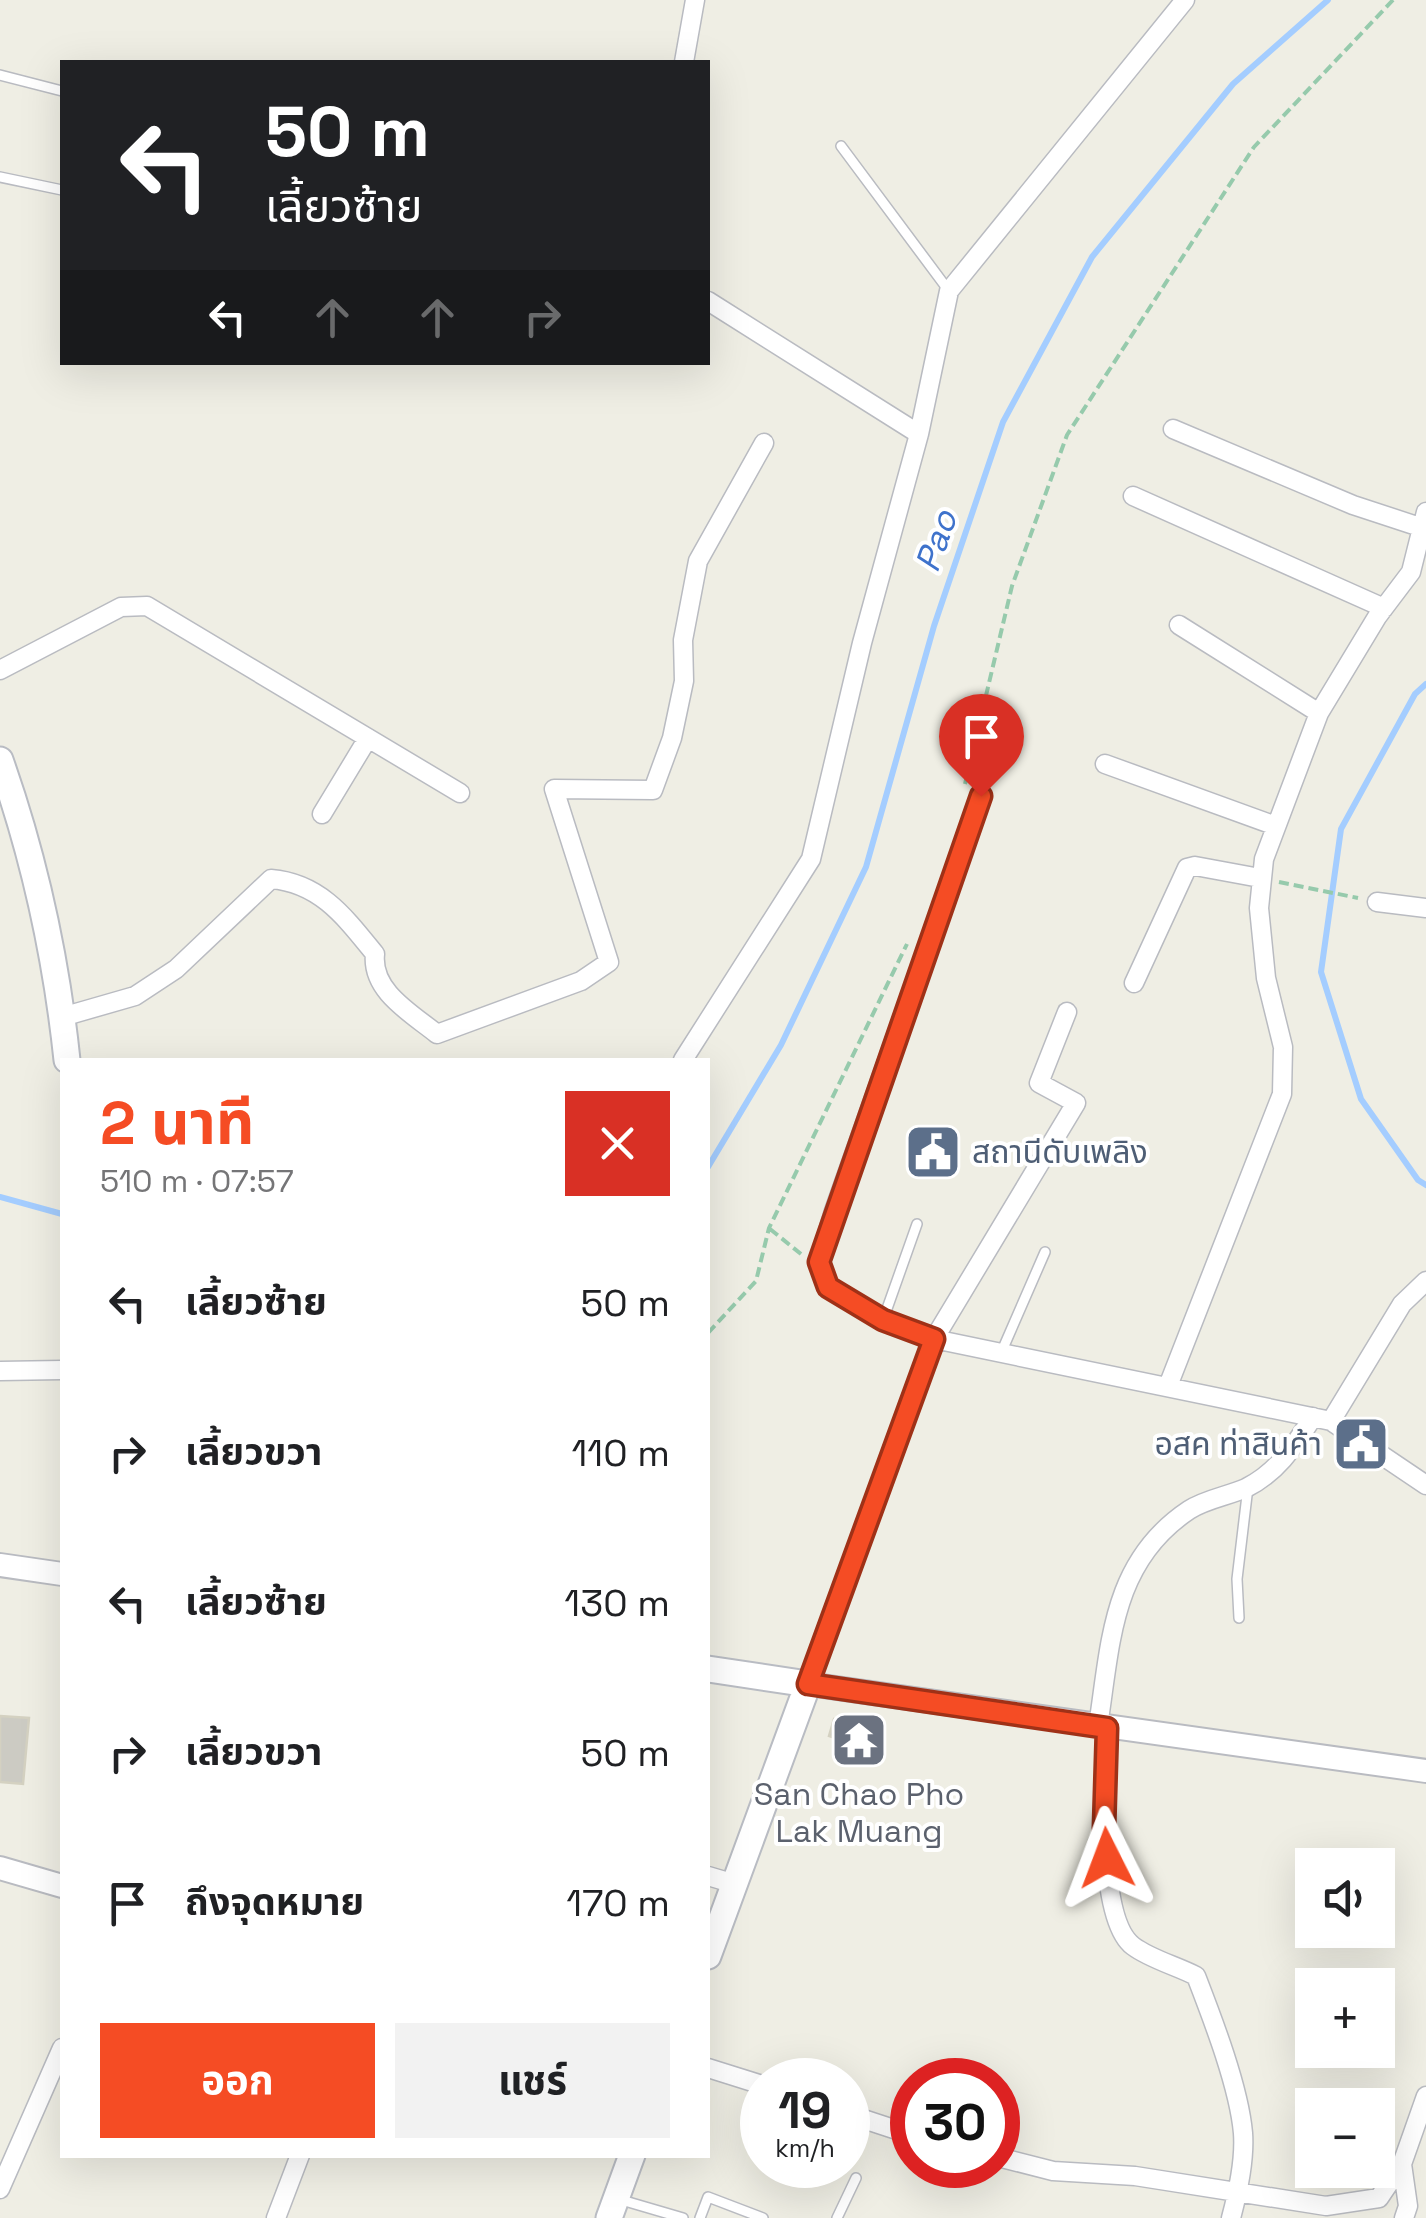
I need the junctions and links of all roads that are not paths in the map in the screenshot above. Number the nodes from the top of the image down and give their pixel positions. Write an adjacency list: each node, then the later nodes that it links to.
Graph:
1 (695, 0): 3 (street)
2 (1185, 0): 9 (street)
3 (684, 60)
4 (0, 75): 5 (lane)
5 (60, 90)
6 (841, 146): 9 (lane)
7 (0, 177): 8 (lane)
8 (60, 190)
9 (948, 290): 12 (street)
10 (710, 302): 12 (street)
11 (1173, 429): 15 (street)
12 (919, 434): 34 (street)
13 (764, 443): 32 (street)
14 (1133, 496): 16 (street)
15 (1425, 520): 16 (street)
16 (1384, 608): 19 (street)
17 (1179, 625): 19 (street)
18 (0, 670): 20 (street)
19 (1319, 712): 26 (street)
20 (368, 738): 23 (street); 25 (street)
21 (0, 760): 32 (main road)
22 (1104, 764): 26 (street)
23 (460, 793)
24 (981, 796): 38 (street)
25 (322, 814)
26 (1276, 826): 27 (street)
27 (1260, 878): 30 (street); 43 (street)
28 (1378, 902): 29 (street)
29 (1426, 908)
30 (1134, 983)
31 (1067, 1012): 39 (street)
32 (62, 1017): 33 (main road)
33 (66, 1058)
34 (684, 1058)
35 (917, 1224): 38 (lane)
36 (1045, 1252): 40 (lane)
37 (1426, 1280): 44 (street)
38 (883, 1320): 39 (street)
39 (934, 1339): 40 (street); 51 (street)
40 (1001, 1353): 43 (street)
41 (60, 1370): 42 (street)
42 (0, 1372)
43 (1168, 1386): 44 (street)
44 (1322, 1419): 45 (street); 46 (street)
45 (1426, 1485)
46 (1248, 1487): 49 (lane); 52 (street)
47 (0, 1565): 48 (street)
48 (60, 1574)
49 (1239, 1618)
50 (710, 1669): 51 (main road)
51 (808, 1684): 52 (street); 56 (main road)
52 (1103, 1727): 53 (street); 69 (street)
53 (1426, 1772)
54 (0, 1868): 57 (street)
55 (710, 1877): 56 (street)
56 (735, 1884): 58 (main road)
57 (60, 1885)
58 (710, 1951)
59 (60, 2053): 68 (street)
60 (710, 2069): 61 (street)
61 (740, 2078)
62 (1426, 2096): 66 (street)
63 (299, 2158): 71 (street)
64 (631, 2158): 70 (main road)
65 (1020, 2163): 69 (street)
66 (1402, 2164): 69 (street); 77 (street)
67 (851, 2188): 75 (lane)
68 (0, 2189)
69 (1238, 2190): 76 (street)
70 (612, 2208): 72 (lane)
71 (276, 2218)
72 (683, 2218)
73 (700, 2218): 74 (lane)
74 (763, 2218)
75 (837, 2218)
76 (1231, 2218)
77 (1404, 2218)

